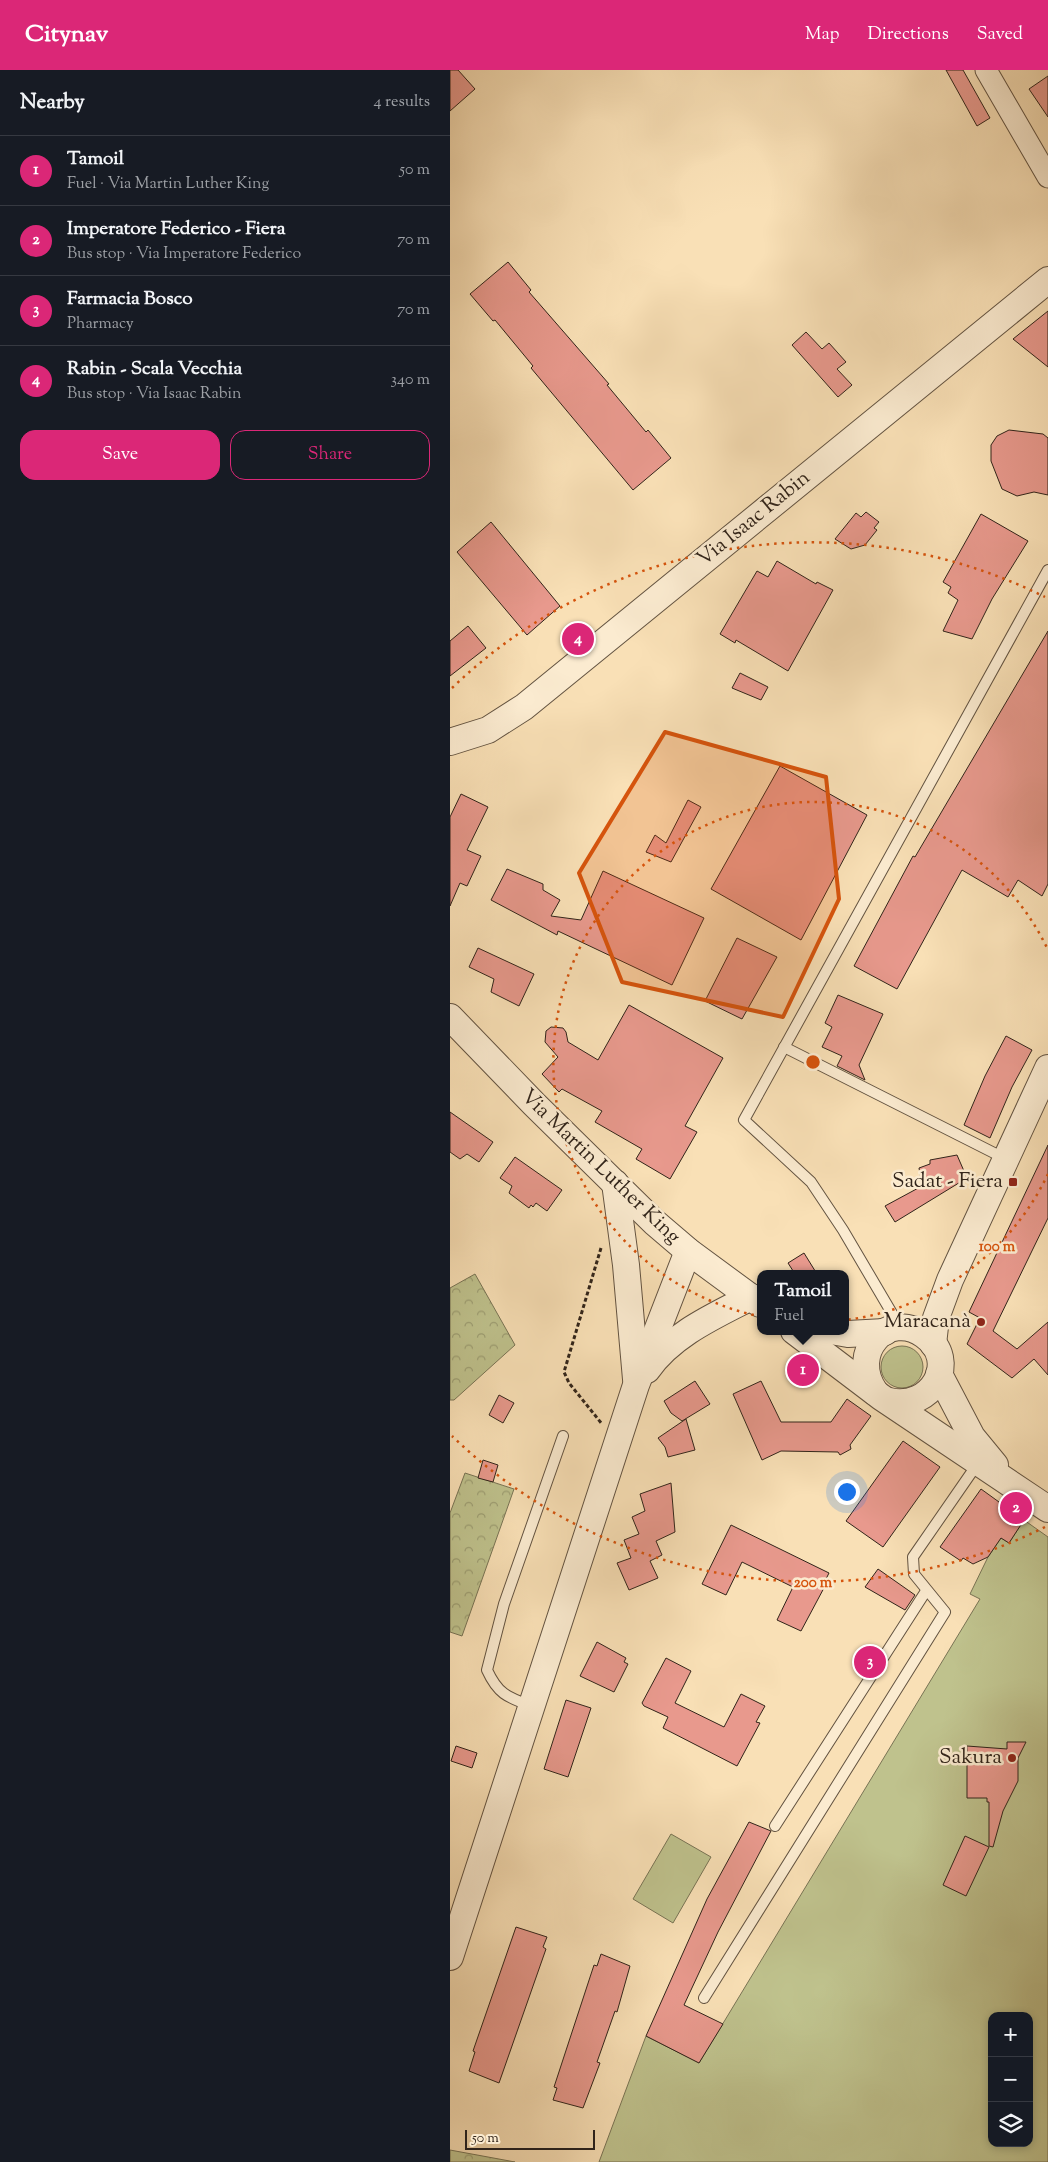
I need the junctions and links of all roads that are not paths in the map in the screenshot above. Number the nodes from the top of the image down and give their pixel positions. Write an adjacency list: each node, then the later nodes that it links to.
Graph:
1 (986, 70): 2 (street)
2 (1048, 177)
3 (1048, 280): 5 (street, Via Isaac Rabin)
4 (1048, 570): 7 (lane)
5 (450, 742)
6 (450, 1018): 10 (street, Via Martin Luther King)
7 (784, 1047): 9 (lane); 13 (lane)
8 (1048, 1069): 9 (street)
9 (1005, 1159): 16 (street)
10 (614, 1183): 11 (street, Via Martin Luther King); 18 (street)
11 (688, 1251): 12 (street, Via Martin Luther King); 18 (street)
12 (756, 1301): 18 (street)
13 (896, 1330): 14 (street); 16 (street); 19 (street)
14 (849, 1334)
15 (799, 1335): 19 (street)
16 (933, 1344): 17 (street)
17 (939, 1374): 19 (street); 22 (street)
18 (636, 1385): 25 (street)
19 (882, 1396): 21 (street)
20 (563, 1436): 25 (lane)
21 (978, 1463): 22 (street); 24 (lane)
22 (1006, 1479): 23 (street)
23 (1048, 1509)
24 (926, 1590): 26 (lane); 28 (lane)
25 (532, 1706): 27 (street)
26 (776, 1826)
27 (450, 1957)
28 (704, 1998)

